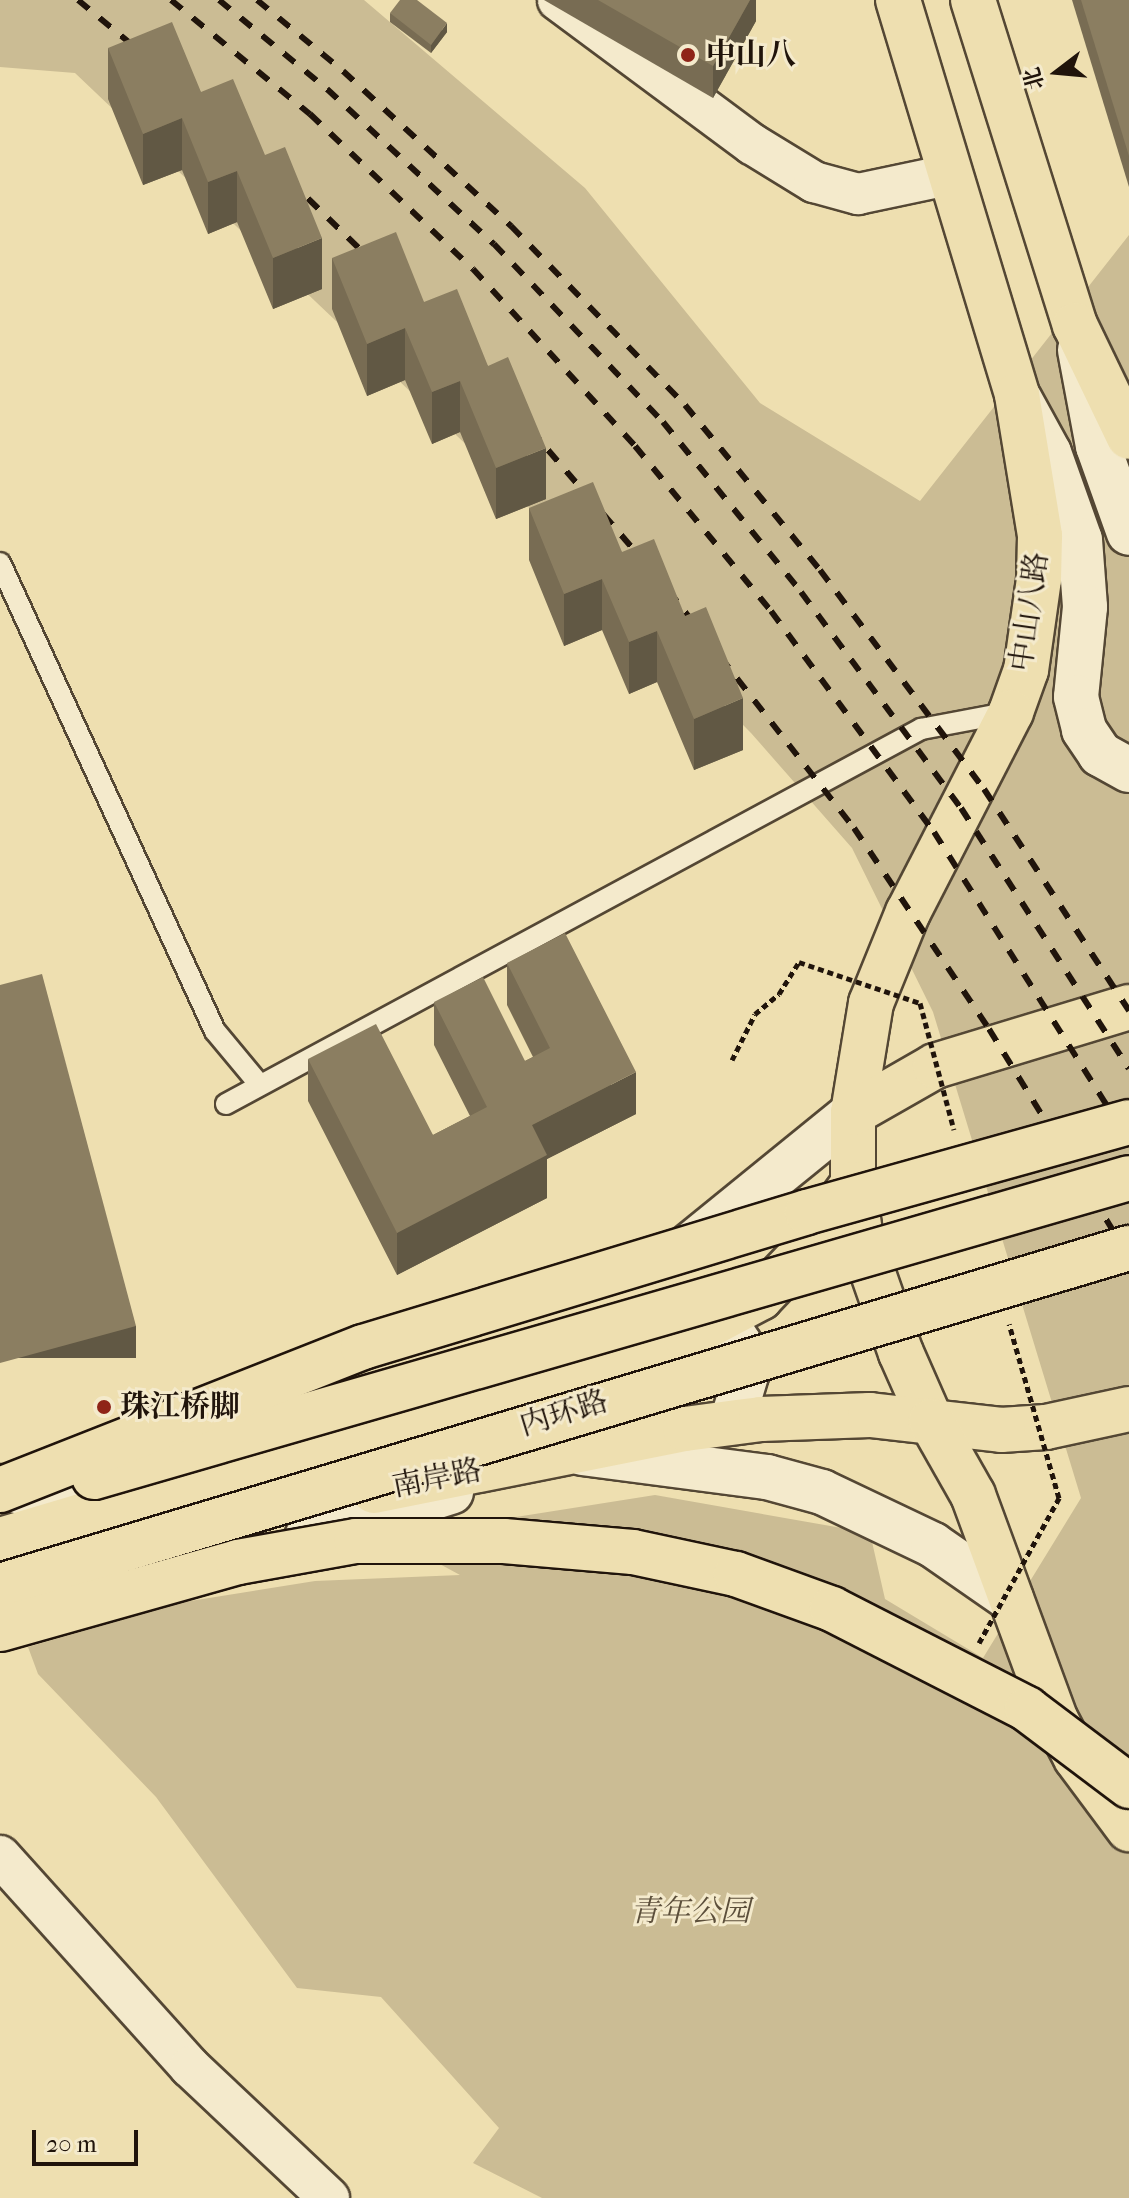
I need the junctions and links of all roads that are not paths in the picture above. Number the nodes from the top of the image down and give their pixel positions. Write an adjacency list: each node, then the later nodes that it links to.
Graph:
1 (558, 0): 4 (street)
2 (898, 0): 4 (main road, 中山八路)
3 (973, 0): 5 (main road)
4 (948, 175): 6 (main road, 中山八路)
5 (1075, 325): 7 (main road); 8 (main road)
6 (1017, 395): 10 (main road, 中山八路); 11 (main road)
7 (1129, 437)
8 (1129, 533)
9 (0, 563): 13 (lane)
10 (1011, 712): 13 (lane); 15 (main road, 中山八路)
11 (1129, 770)
12 (1129, 1007): 15 (main road)
13 (260, 1085): 14 (lane)
14 (226, 1104)
15 (853, 1113): 18 (main road, 中山八路); 25 (main road)
16 (1129, 1122): 26 (main road, bridge)
17 (1129, 1178): 27 (main road, bridge)
18 (853, 1184): 20 (main road, 南岸路); 22 (main road, 中山八路)
19 (1129, 1248): 30 (main road, 内环路, bridge)
20 (724, 1320): 23 (main road); 28 (main road, 南岸路)
21 (1129, 1409): 22 (main road, 南岸路)
22 (931, 1421): 23 (main road, 南岸路); 32 (main road, 中山八路)
23 (732, 1422): 24 (main road, 南岸路)
24 (577, 1453): 31 (main road, 南岸路); 32 (main road); 34 (main road)
25 (0, 1478)
26 (0, 1488): 28 (main road)
27 (0, 1505)
28 (102, 1511): 29 (main road, 南岸路)
29 (0, 1540)
30 (0, 1586)
31 (0, 1593)
32 (1011, 1599): 36 (main road, 中山八路)
33 (0, 1629): 35 (main road, bridge)
34 (0, 1637)
35 (1129, 1786)
36 (1129, 1829)
37 (0, 1856): 38 (street)
38 (329, 2198)

